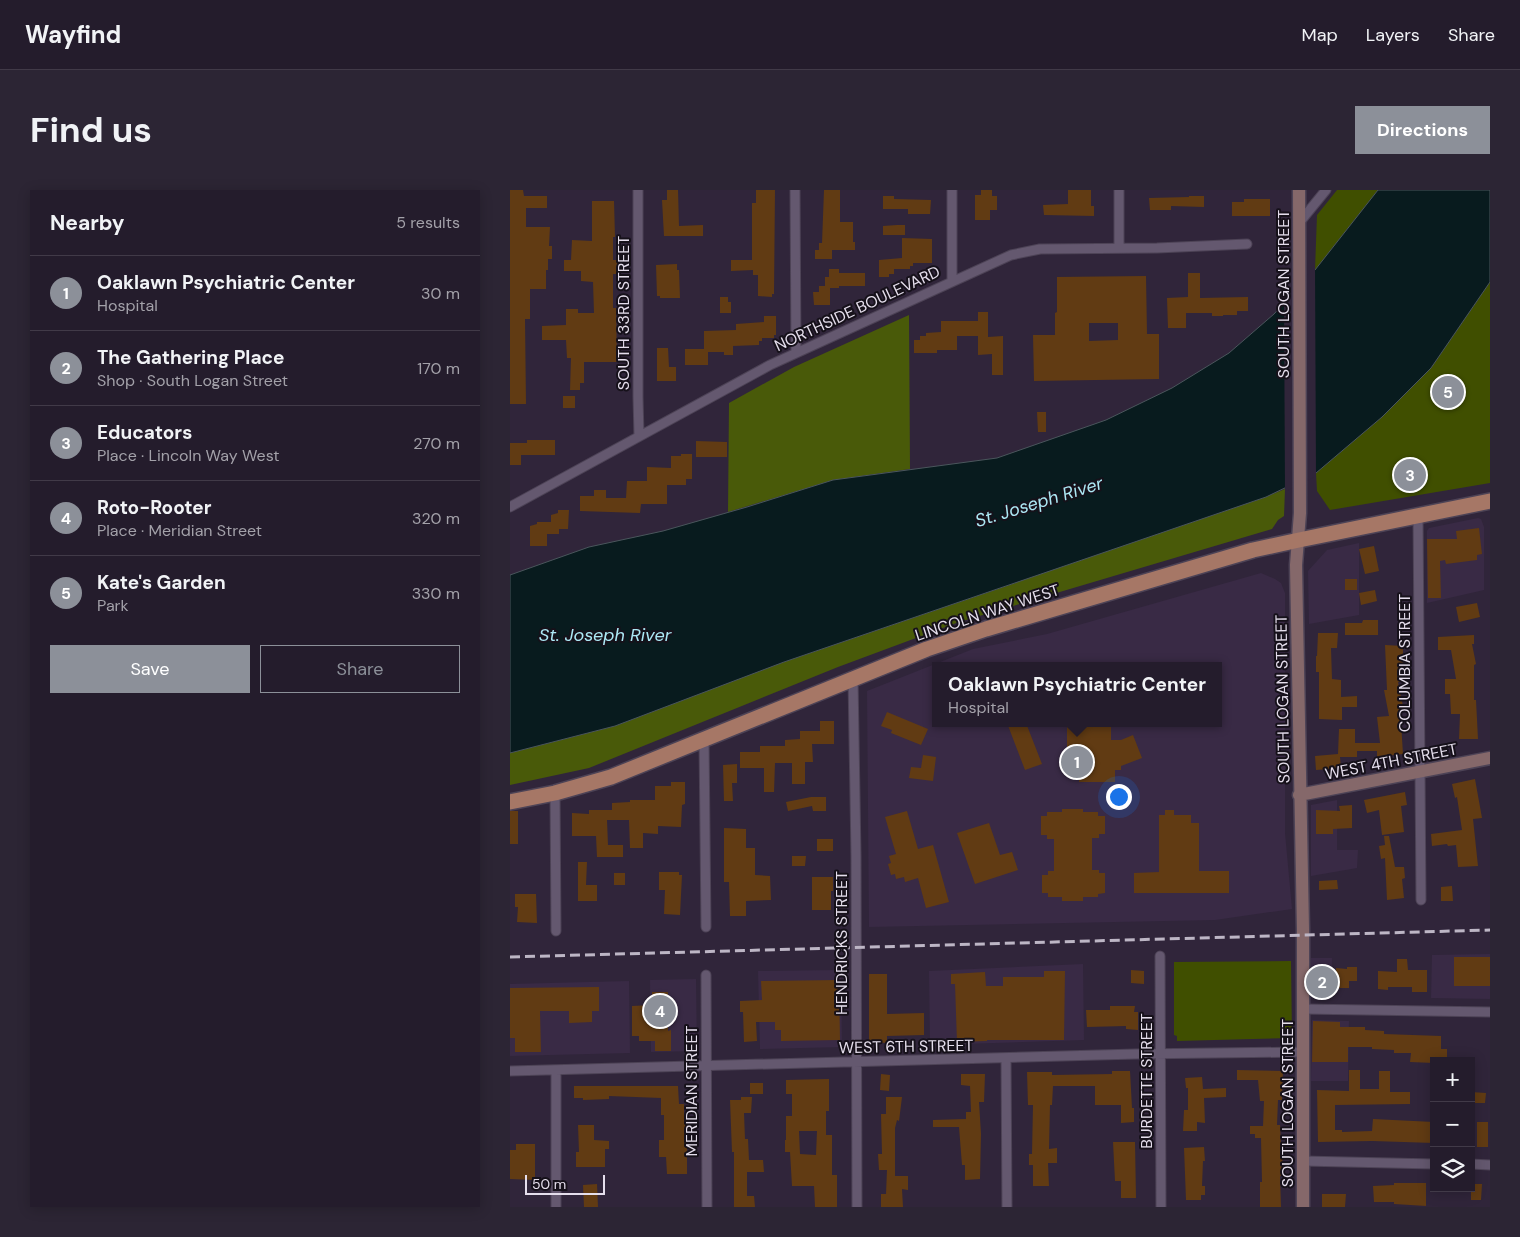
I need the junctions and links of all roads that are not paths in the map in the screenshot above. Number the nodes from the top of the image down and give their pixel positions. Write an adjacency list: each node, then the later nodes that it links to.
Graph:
1 (638, 190): 12 (street, SOUTH 33RD STREET)
2 (795, 190): 11 (street)
3 (952, 190): 10 (street)
4 (1119, 190): 9 (street)
5 (1299, 190): 7 (street, SOUTH LOGAN STREET)
6 (1326, 190): 7 (street)
7 (1299, 223): 16 (street, SOUTH LOGAN STREET)
8 (1247, 244): 9 (street, NORTHSIDE BOULEVARD)
9 (1119, 248): 10 (street, NORTHSIDE BOULEVARD)
10 (952, 281): 11 (street, NORTHSIDE BOULEVARD)
11 (796, 352): 12 (street, NORTHSIDE BOULEVARD)
12 (639, 436): 14 (street, NORTHSIDE BOULEVARD)
13 (1490, 501): 15 (main road, LINCOLN WAY WEST)
14 (510, 506)
15 (1418, 515): 16 (main road, LINCOLN WAY WEST); 20 (street, COLUMBIA STREET)
16 (1299, 540): 17 (main road, LINCOLN WAY WEST); 22 (street, SOUTH LOGAN STREET)
17 (853, 678): 18 (main road, LINCOLN WAY WEST); 34 (street, HENDRICKS STREET)
18 (704, 739): 21 (main road, LINCOLN WAY WEST); 25 (street)
19 (1490, 758): 20 (street, WEST 4TH STREET)
20 (1419, 772): 22 (street, WEST 4TH STREET); 24 (street, COLUMBIA STREET)
21 (555, 793): 23 (main road, LINCOLN WAY WEST); 26 (street)
22 (1299, 796): 29 (street, SOUTH LOGAN STREET)
23 (510, 802)
24 (1421, 900)
25 (706, 926)
26 (556, 931)
27 (1160, 956): 32 (street, BURDETTE STREET)
28 (706, 976): 35 (street, MERIDIAN STREET)
29 (1303, 1009): 30 (street); 31 (street, SOUTH LOGAN STREET)
30 (1490, 1012)
31 (1303, 1052): 32 (street, WEST 6TH STREET); 38 (street, SOUTH LOGAN STREET)
32 (1160, 1054): 33 (street, WEST 6TH STREET); 46 (street, BURDETTE STREET)
33 (1006, 1058): 34 (street, WEST 6TH STREET); 45 (street)
34 (857, 1062): 35 (street, WEST 6TH STREET); 44 (street, HENDRICKS STREET)
35 (706, 1066): 36 (street, WEST 6TH STREET); 43 (street, MERIDIAN STREET)
36 (556, 1070): 37 (street, WEST 6TH STREET); 42 (street)
37 (510, 1071)
38 (1303, 1162): 39 (street); 47 (street, SOUTH LOGAN STREET)
39 (1430, 1164)
40 (1475, 1164): 41 (street)
41 (1490, 1165)
42 (556, 1207)
43 (707, 1207)
44 (857, 1207)
45 (1007, 1207)
46 (1161, 1207)
47 (1304, 1207)

